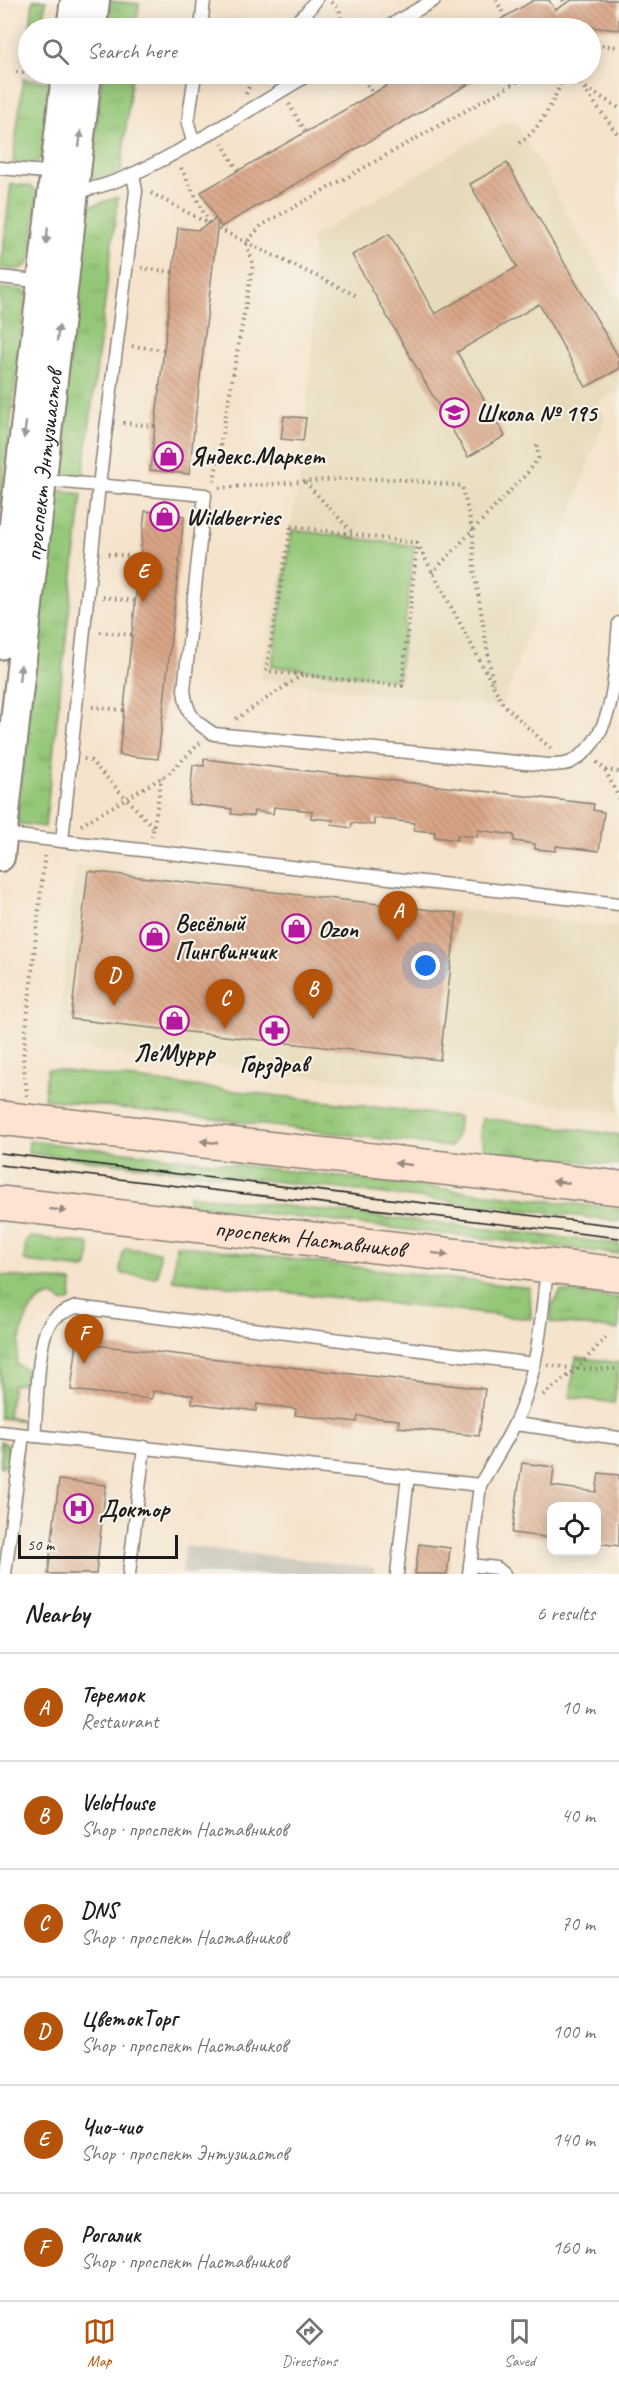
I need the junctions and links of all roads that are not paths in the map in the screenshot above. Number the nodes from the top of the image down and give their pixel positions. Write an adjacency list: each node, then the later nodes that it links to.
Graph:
1 (75, 0): 6 (street)
2 (95, 0): 7 (street)
3 (204, 0): 8 (lane)
4 (316, 0): 9 (lane)
5 (434, 0): 10 (lane)
6 (72, 18)
7 (93, 18)
8 (202, 18)
9 (301, 18)
10 (403, 18)
11 (57, 84): 18 (street, проспект Энтузиастов)
12 (85, 84): 18 (street, проспект Энтузиастов, one-way to 12)
13 (194, 84): 15 (lane)
14 (293, 84): 15 (lane)
15 (193, 142): 17 (lane)
16 (0, 168): 18 (lane)
17 (134, 179): 18 (lane); 22 (lane)
18 (64, 181): 20 (street, проспект Энтузиастов)
19 (0, 277): 20 (lane)
20 (52, 283): 21 (street, проспект Энтузиастов)
21 (31, 479): 22 (lane); 24 (street, проспект Энтузиастов); 25 (street, проспект Энтузиастов, one-way to 21)
22 (99, 485): 23 (lane); 26 (lane)
23 (619, 623)
24 (0, 645)
25 (1, 841): 26 (lane)
26 (62, 841): 27 (lane)
27 (619, 904)
28 (0, 1118): 29 (main road, one-way to 28)
29 (619, 1188)
30 (0, 1203): 31 (main road, проспект Наставников, one-way to 31)
31 (547, 1266): 32 (main road, проспект Наставников); 33 (lane)
32 (619, 1274)
33 (534, 1364): 34 (lane); 36 (lane)
34 (515, 1424): 37 (lane); 40 (lane)
35 (0, 1432): 36 (lane)
36 (28, 1435): 38 (lane); 42 (lane)
37 (619, 1438)
38 (144, 1447): 39 (lane); 43 (lane)
39 (408, 1476): 40 (lane); 44 (lane)
40 (480, 1485): 41 (lane)
41 (470, 1569): 45 (lane)
42 (4, 1574)
43 (129, 1574)
44 (397, 1574)
45 (504, 1574)

